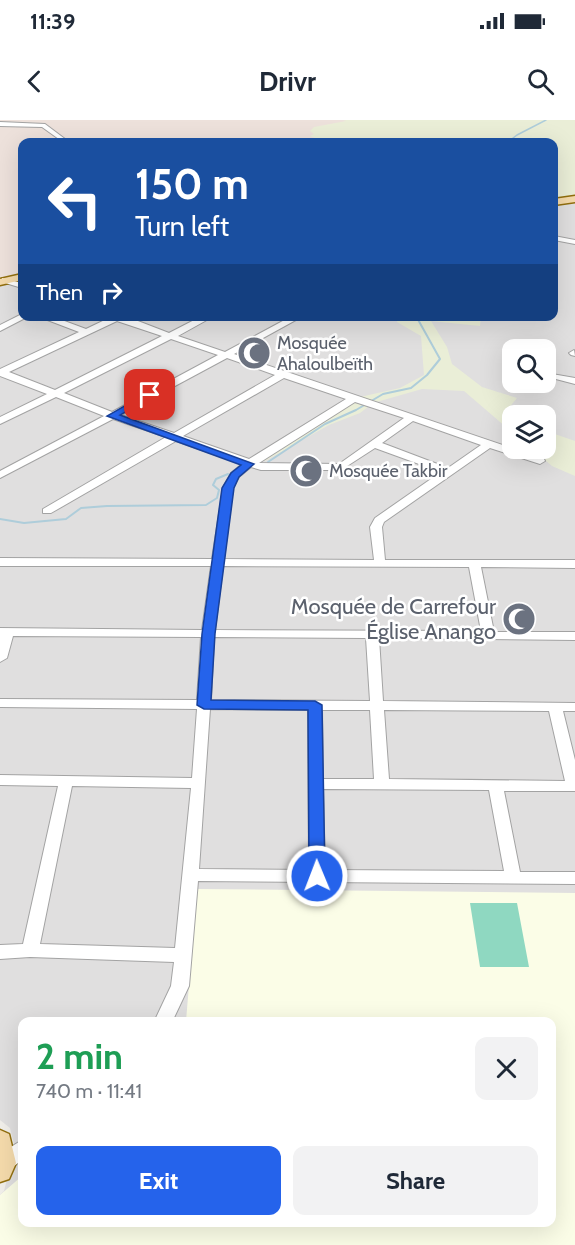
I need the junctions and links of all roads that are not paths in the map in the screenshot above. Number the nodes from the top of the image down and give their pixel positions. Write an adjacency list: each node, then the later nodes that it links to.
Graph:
1 (0, 124): 2 (street)
2 (61, 138)
3 (575, 199): 4 (main road)
4 (558, 201)
5 (558, 239): 6 (street)
6 (575, 242)
7 (18, 319): 13 (street)
8 (55, 321): 14 (street)
9 (108, 321): 14 (street)
10 (128, 321): 15 (street)
11 (200, 321): 15 (street)
12 (290, 321): 16 (street)
13 (0, 328)
14 (86, 332): 17 (street)
15 (171, 336): 16 (street); 21 (street)
16 (226, 355): 18 (street); 23 (street)
17 (0, 372): 21 (street)
18 (283, 374): 22 (street); 26 (street)
19 (556, 376): 20 (street)
20 (575, 381)
21 (55, 393): 23 (street); 25 (street)
22 (354, 398): 24 (street); 30 (street)
23 (112, 416): 26 (street); 32 (street)
24 (411, 418): 27 (street); 28 (street)
25 (0, 421)
26 (173, 436): 30 (street); 33 (street)
27 (375, 444): 30 (street); 31 (street)
28 (489, 444): 29 (street); 31 (street)
29 (540, 461)
30 (249, 464): 35 (street)
31 (447, 471): 36 (street)
32 (0, 475)
33 (47, 511)
34 (0, 562): 35 (street)
35 (216, 563): 36 (street); 40 (street)
36 (380, 564): 37 (street)
37 (474, 564): 38 (street); 42 (street)
38 (575, 564)
39 (4, 632): 40 (street); 44 (street)
40 (208, 634): 41 (street); 46 (street)
41 (372, 635): 42 (street); 48 (street)
42 (488, 635): 43 (street)
43 (575, 636)
44 (0, 658)
45 (0, 703): 46 (street)
46 (204, 705): 47 (street); 53 (street)
47 (315, 705): 48 (street); 54 (street)
48 (376, 706): 49 (street); 55 (street)
49 (555, 707): 50 (street); 57 (street)
50 (575, 707)
51 (0, 780): 52 (street)
52 (66, 781): 53 (street); 62 (street)
53 (199, 783): 58 (street)
54 (315, 784): 55 (street); 59 (street)
55 (382, 785): 56 (street)
56 (496, 786): 57 (street); 60 (street)
57 (574, 786)
58 (189, 875): 59 (street); 64 (street)
59 (317, 876): 60 (street)
60 (513, 878): 61 (street)
61 (575, 878)
62 (30, 951): 63 (street); 64 (street)
63 (0, 952)
64 (182, 955): 65 (street)
65 (165, 1017)

